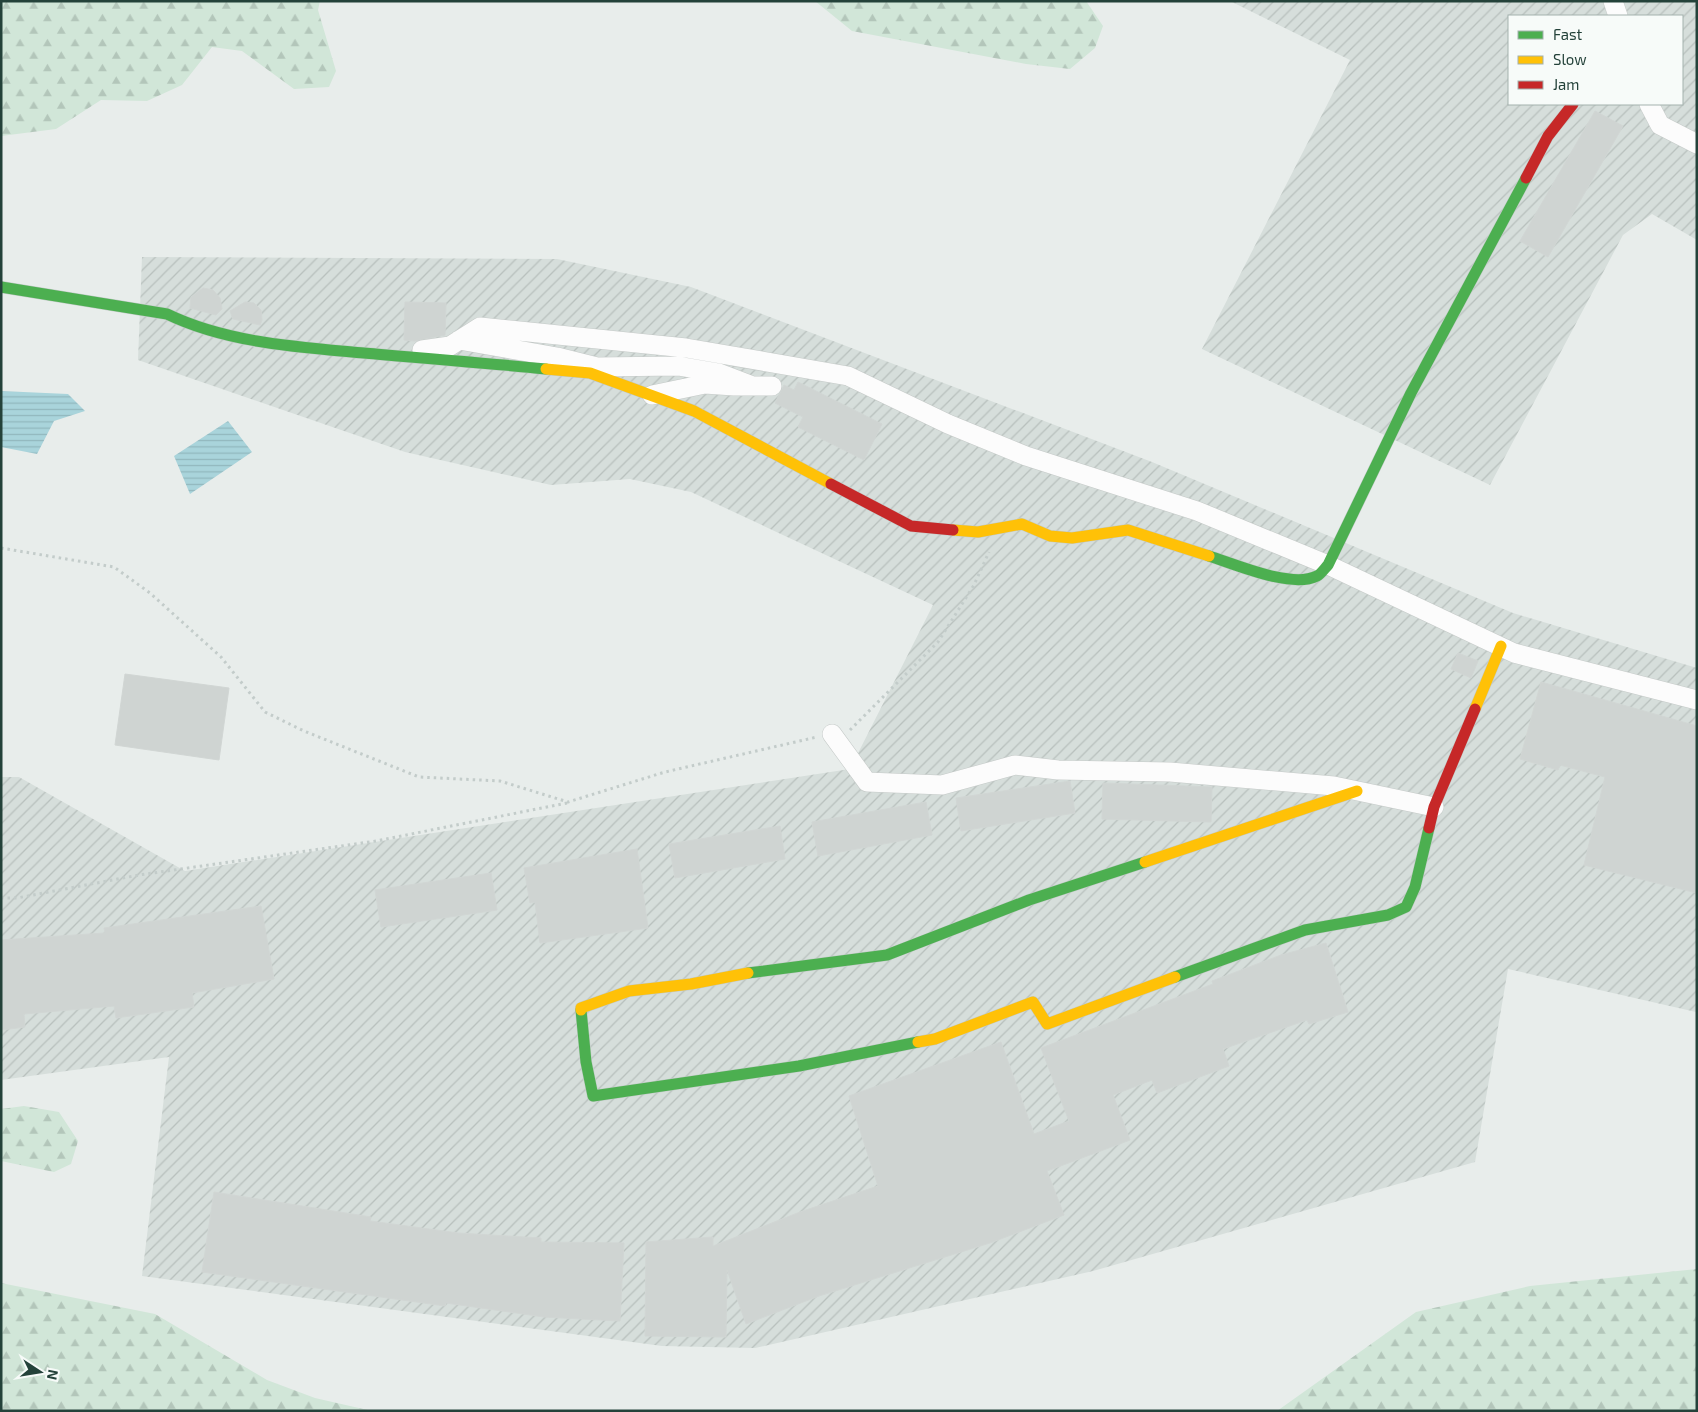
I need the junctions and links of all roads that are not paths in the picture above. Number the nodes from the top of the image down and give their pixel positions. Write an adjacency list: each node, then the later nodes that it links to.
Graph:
1 (1613, 1): 2 (street)
2 (1618, 15)
3 (1572, 105): 12 (street)
4 (1650, 105): 5 (street)
5 (1697, 144)
6 (1, 287): 8 (street)
7 (459, 340): 8 (street); 9 (street); 12 (street)
8 (389, 355): 11 (street)
9 (753, 386): 10 (street); 11 (street)
10 (772, 386)
11 (652, 396): 13 (street)
12 (1328, 565): 13 (street); 14 (street)
13 (1265, 574)
14 (1501, 646): 15 (street); 18 (street)
15 (1697, 700)
16 (832, 734): 17 (street)
17 (1357, 791): 18 (street); 18 (street)
18 (1434, 807)

